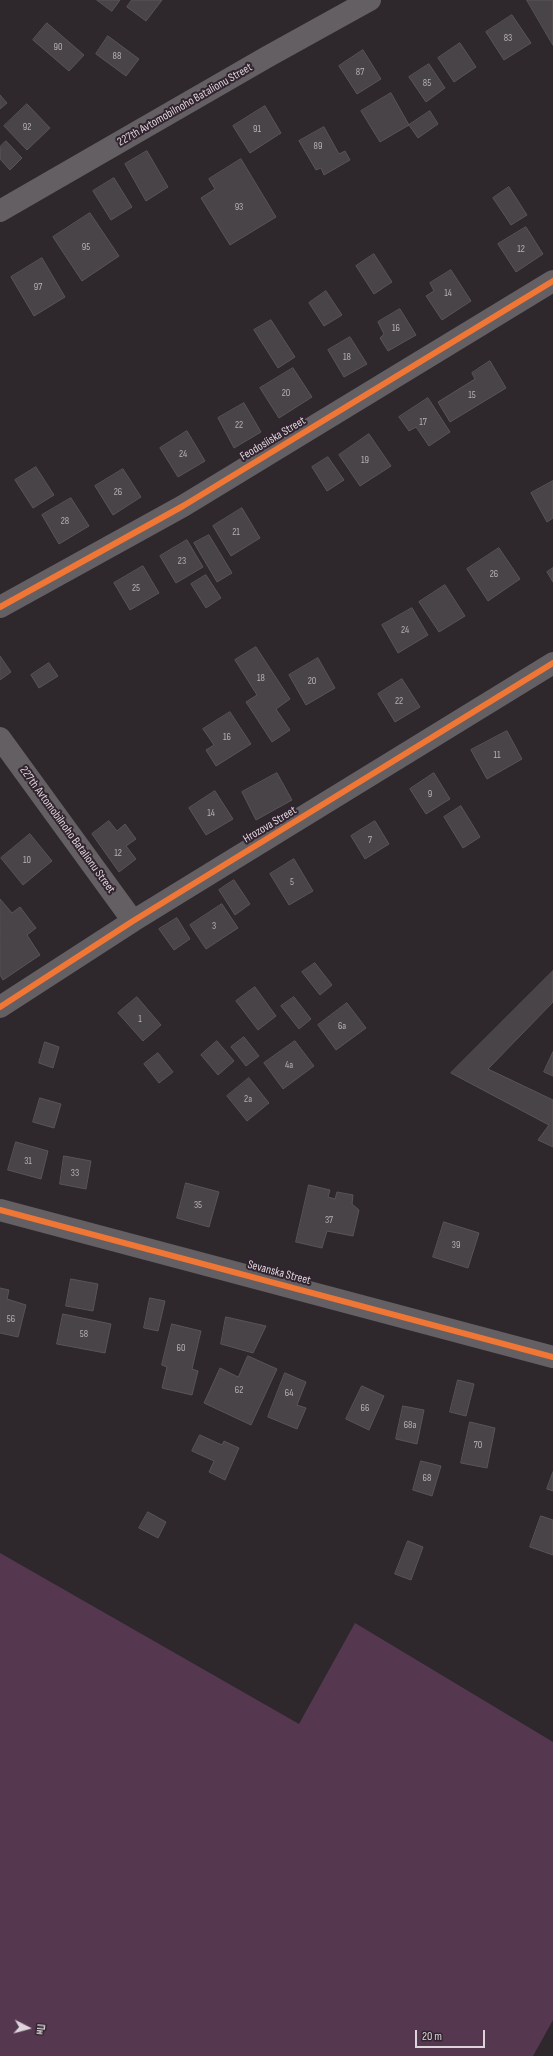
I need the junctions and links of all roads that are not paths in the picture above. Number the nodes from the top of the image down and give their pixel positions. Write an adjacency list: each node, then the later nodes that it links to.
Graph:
1 (370, 0): 2 (street, 227th Avtomobilnoho Batalionu Street)
2 (0, 211)
3 (553, 281): 4 (street, Feodosiiska Street)
4 (0, 607)
5 (553, 663): 7 (street, Hrozova Street)
6 (0, 738): 7 (street, 227th Avtomobilnoho Batalionu Street)
7 (134, 921): 8 (street, Hrozova Street)
8 (0, 1007)
9 (0, 1210): 10 (street, Sevanska Street)
10 (553, 1357)

